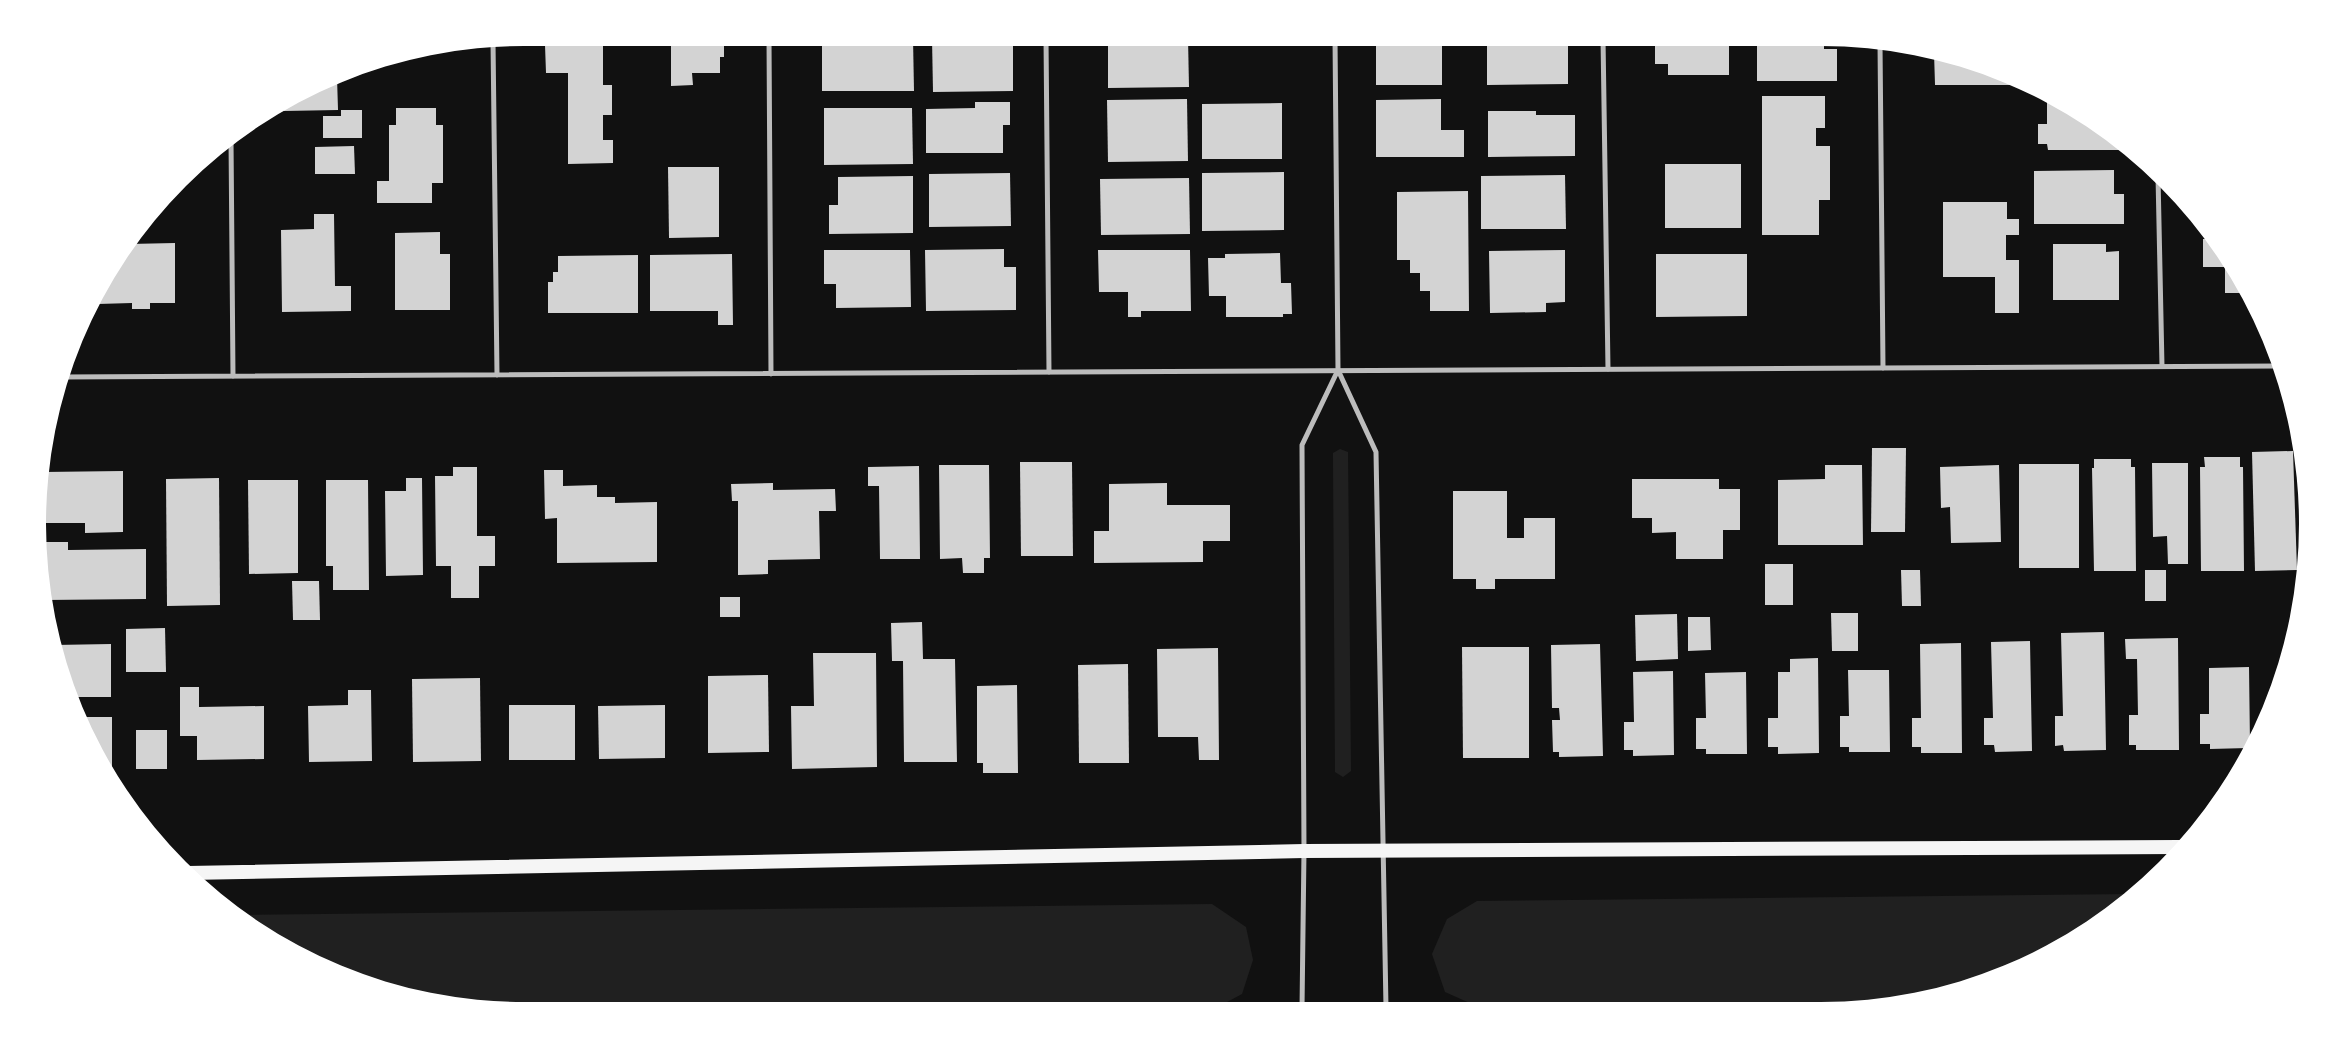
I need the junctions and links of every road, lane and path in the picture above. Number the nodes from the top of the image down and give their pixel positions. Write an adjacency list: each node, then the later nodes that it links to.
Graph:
1 (769, 46): 15 (street)
2 (1046, 46): 14 (street)
3 (1335, 46): 13 (street)
4 (1604, 46): 12 (street)
5 (493, 47): 16 (street)
6 (1880, 50): 11 (street)
7 (231, 147): 17 (street)
8 (2158, 185): 9 (street)
9 (2162, 366): 10 (street); 11 (street)
10 (2271, 366)
11 (1883, 368): 12 (street)
12 (1608, 369): 13 (street)
13 (1338, 370): 14 (street); 20 (street); 21 (street)
14 (1048, 372): 15 (street)
15 (771, 374): 16 (street)
16 (496, 375): 17 (street)
17 (233, 376): 18 (street)
18 (70, 377)
19 (2173, 847): 21 (highway)
20 (1304, 851): 21 (highway); 22 (highway); 23 (street)
21 (1385, 851): 24 (street)
22 (198, 873)
23 (1302, 1002)
24 (1386, 1002)

